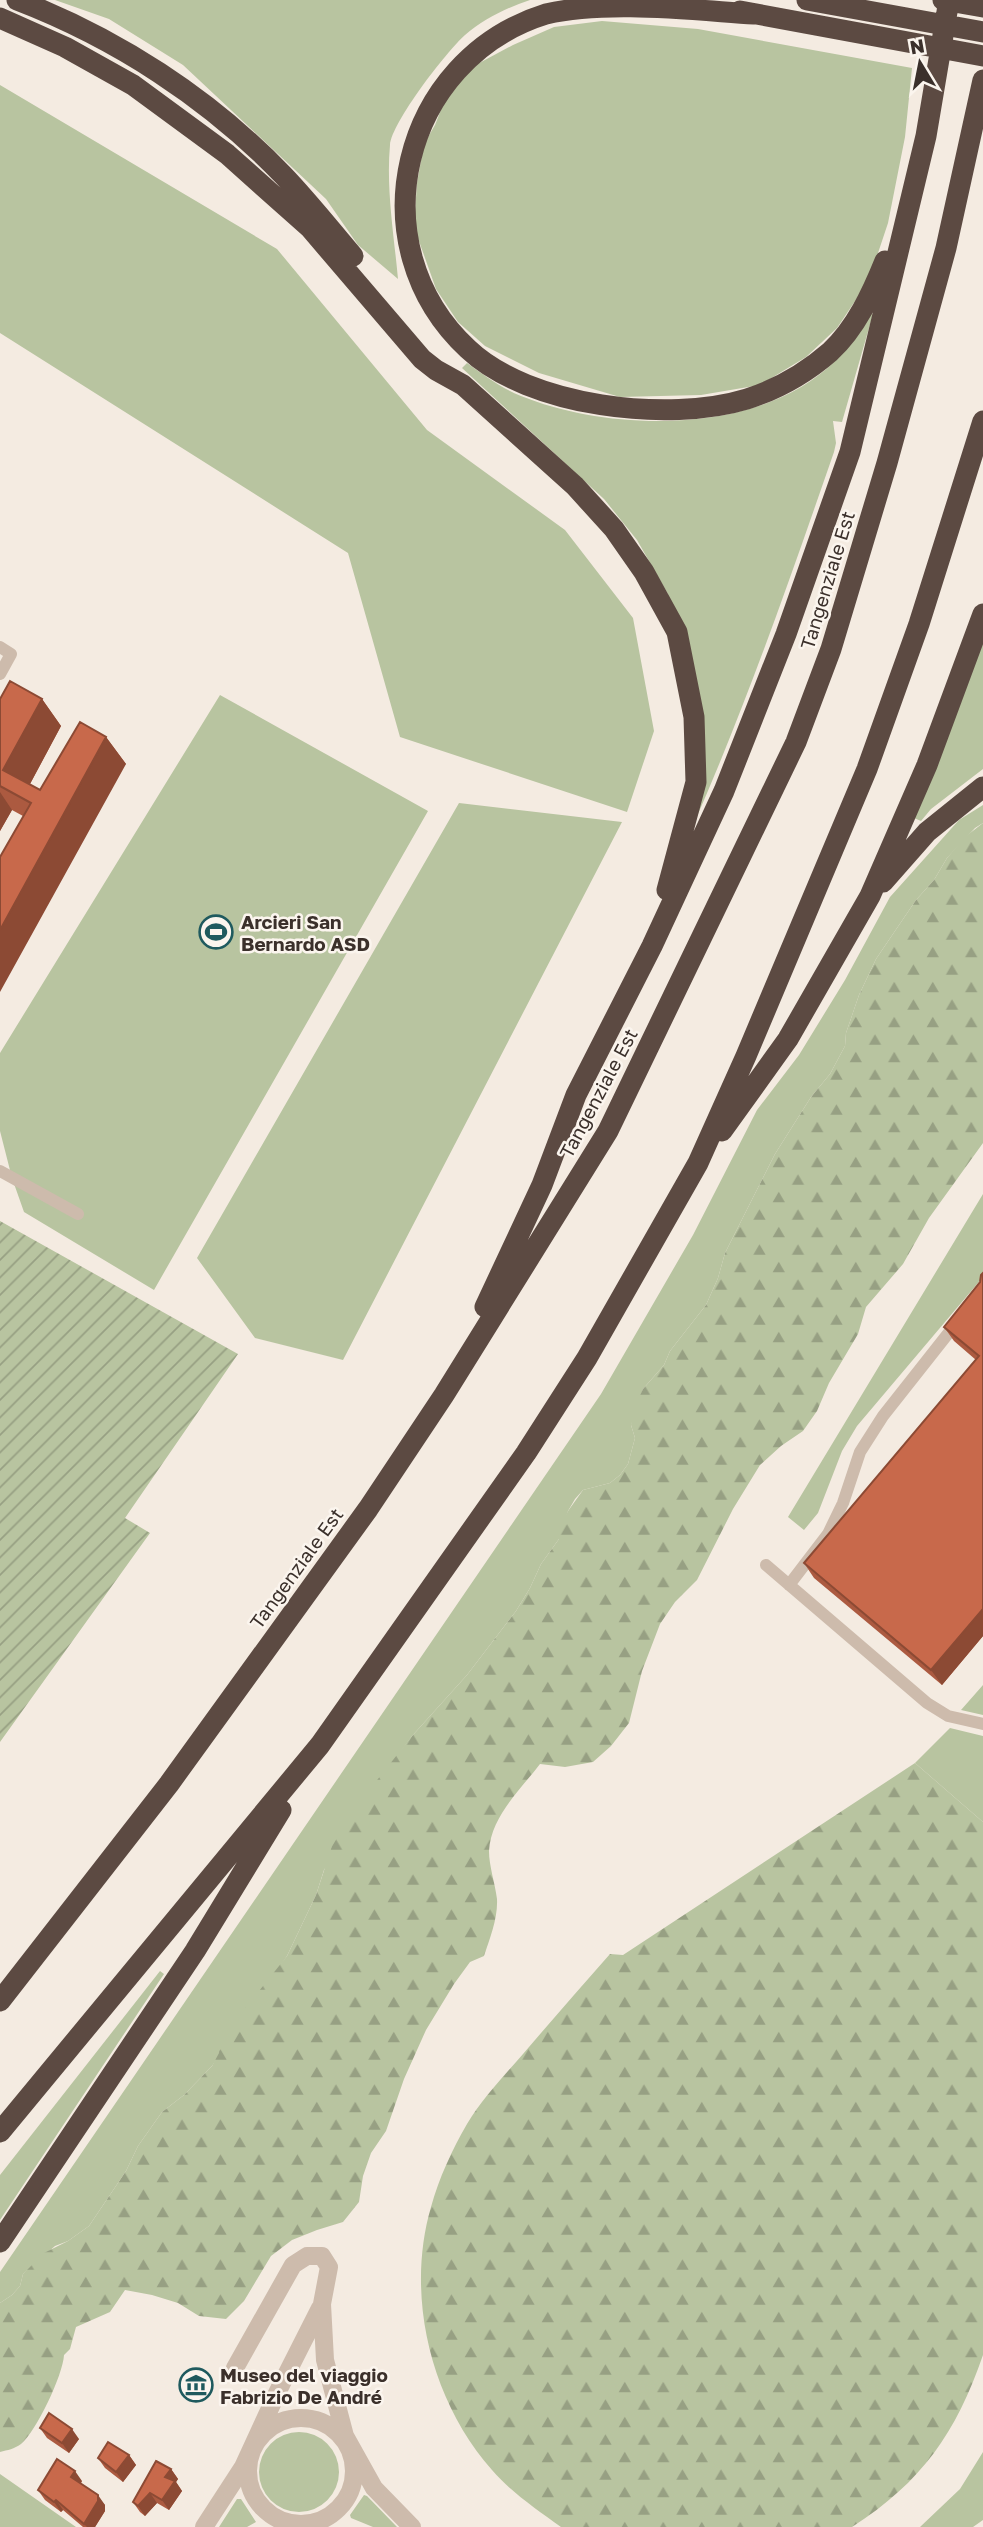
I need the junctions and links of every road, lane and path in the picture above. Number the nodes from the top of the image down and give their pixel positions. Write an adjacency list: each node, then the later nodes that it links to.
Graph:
1 (17, 0): 13 (highway)
2 (679, 0): 7 (highway)
3 (807, 0): 9 (highway)
4 (943, 0): 6 (highway)
5 (949, 0): 12 (highway)
6 (983, 8)
7 (754, 14): 10 (highway); 12 (highway)
8 (0, 18): 13 (highway)
9 (983, 32)
10 (983, 56)
11 (983, 80): 25 (highway, Tangenziale Est)
12 (926, 136): 20 (highway)
13 (463, 385): 20 (highway)
14 (983, 421): 21 (highway)
15 (983, 614): 19 (highway)
16 (6, 650): 17 (lane)
17 (0, 674)
18 (983, 787): 19 (highway)
19 (870, 897): 21 (highway)
20 (652, 946): 25 (highway)
21 (698, 1163): 29 (highway)
22 (0, 1171): 23 (lane)
23 (78, 1214)
24 (967, 1310): 27 (lane)
25 (444, 1395): 30 (highway, Tangenziale Est)
26 (766, 1565): 27 (lane)
27 (789, 1585): 28 (lane)
28 (983, 1724)
29 (320, 1745): 31 (highway); 32 (highway)
30 (0, 2001)
31 (0, 2132)
32 (0, 2242)
33 (322, 2304): 34 (street); 35 (street); 36 (street)
34 (235, 2368)
35 (254, 2446): 36 (street); 37 (street); 38 (street)
36 (349, 2447): 37 (street); 41 (street)
37 (303, 2524): 39 (street); 40 (street)
38 (204, 2527)
39 (281, 2527)
40 (339, 2527)
41 (412, 2527)

